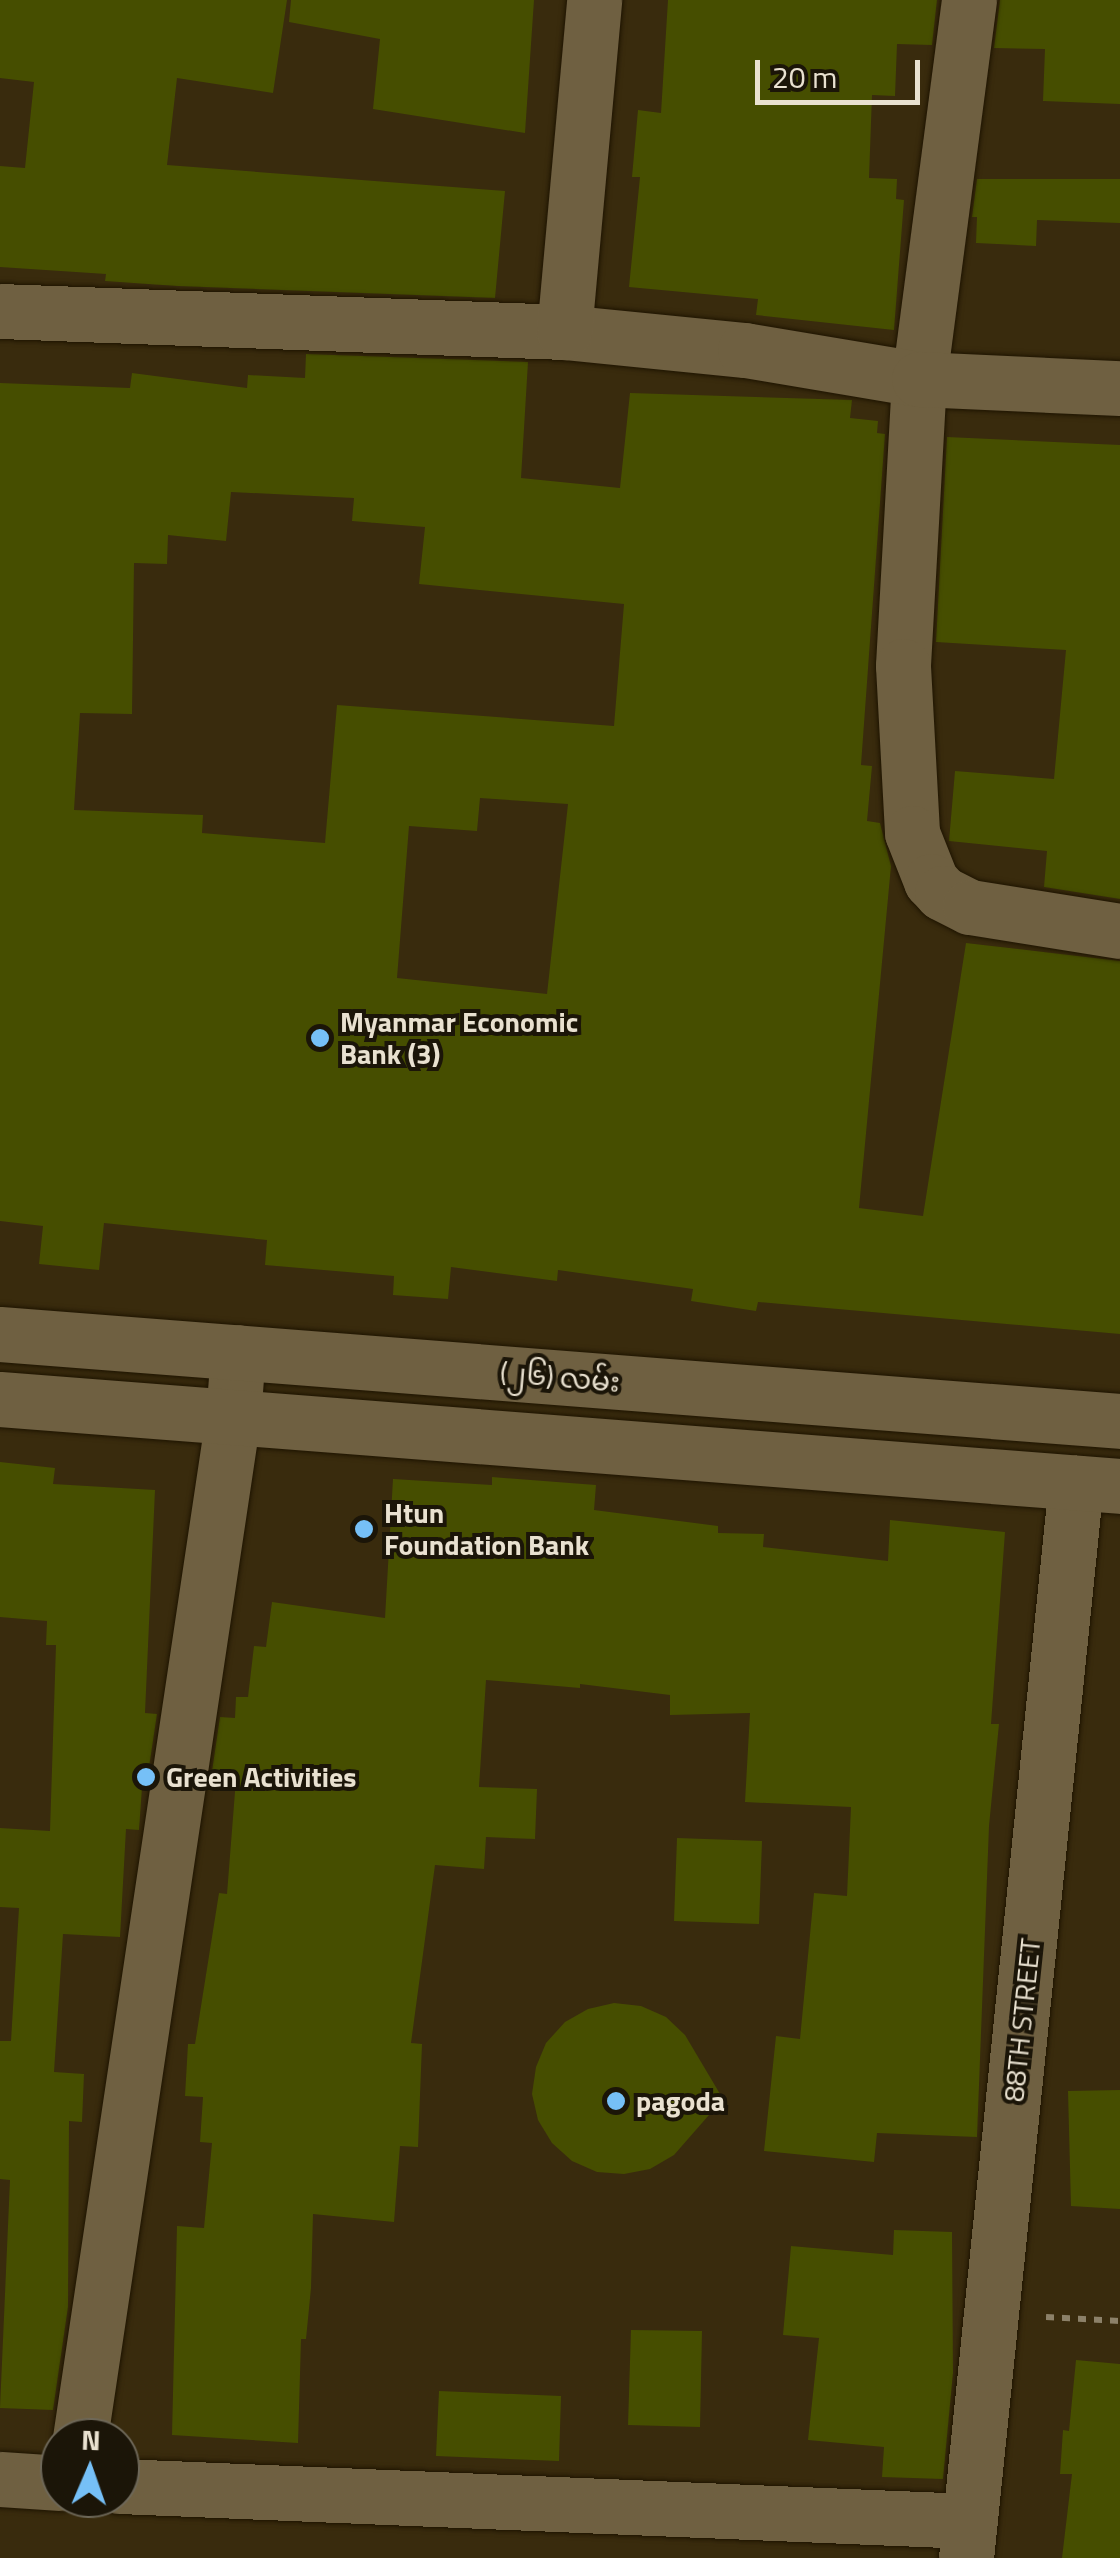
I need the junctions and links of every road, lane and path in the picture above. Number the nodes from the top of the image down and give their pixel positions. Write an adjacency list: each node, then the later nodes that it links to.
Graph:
1 (594, 0): 4 (street)
2 (969, 0): 5 (street)
3 (0, 311): 4 (street)
4 (564, 332): 5 (street)
5 (919, 379): 6 (street); 7 (street)
6 (1120, 388)
7 (1120, 931)
8 (0, 1334): 9 (street, (၂၆) လမ်း)
9 (238, 1352): 11 (street); 12 (street, (၂၆) လမ်း)
10 (0, 1399): 11 (street)
11 (232, 1417): 13 (street); 16 (street)
12 (1120, 1421)
13 (1098, 1484): 14 (street, 88TH STREET)
14 (992, 2315): 15 (path); 20 (street, 88TH STREET)
15 (1120, 2322)
16 (83, 2418)
17 (0, 2479): 18 (street)
18 (40, 2482)
19 (140, 2487): 20 (street)
20 (968, 2540)

